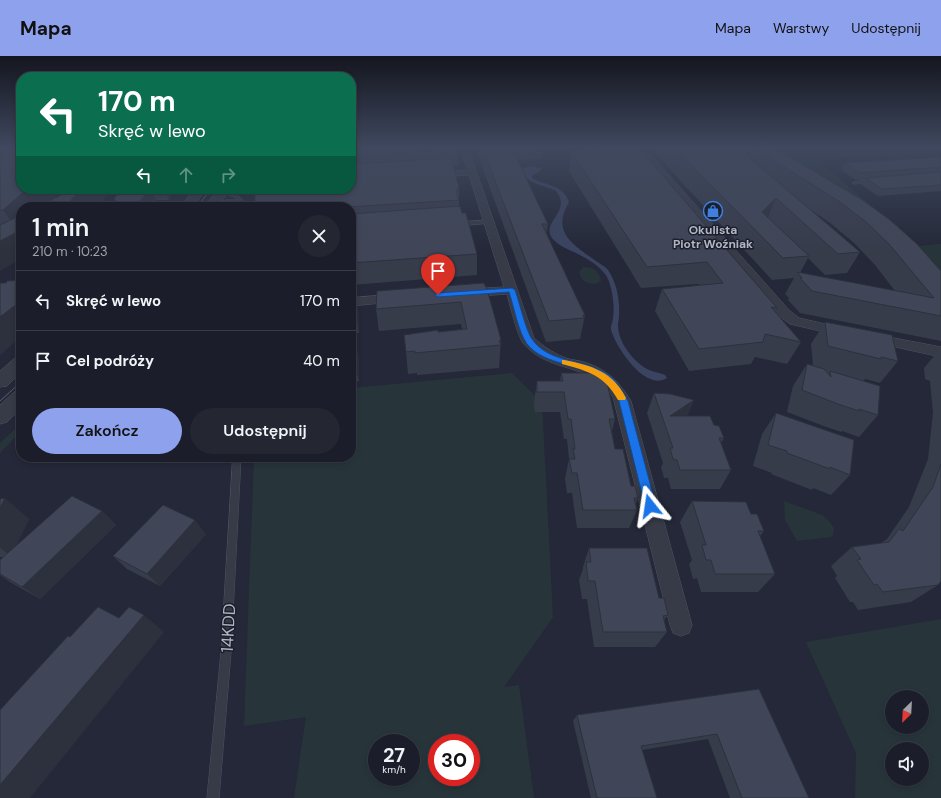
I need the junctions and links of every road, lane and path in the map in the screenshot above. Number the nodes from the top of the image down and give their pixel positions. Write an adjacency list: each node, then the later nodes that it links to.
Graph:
1 (476, 182): 9 (street)
2 (671, 182): 15 (street)
3 (870, 182): 4 (lane)
4 (854, 183)
5 (221, 194): 7 (street)
6 (232, 194): 8 (lane)
7 (215, 202)
8 (241, 202)
9 (489, 222): 10 (lane); 11 (street)
10 (452, 224)
11 (512, 290): 12 (street); 23 (street)
12 (458, 294)
13 (412, 297): 14 (street)
14 (356, 302)
15 (850, 334)
16 (865, 337): 17 (street)
17 (941, 352)
18 (16, 367): 19 (street)
19 (0, 381)
20 (16, 402): 21 (street)
21 (0, 417)
22 (237, 462): 24 (lane, 14KDD)
23 (682, 625)
24 (213, 798)

